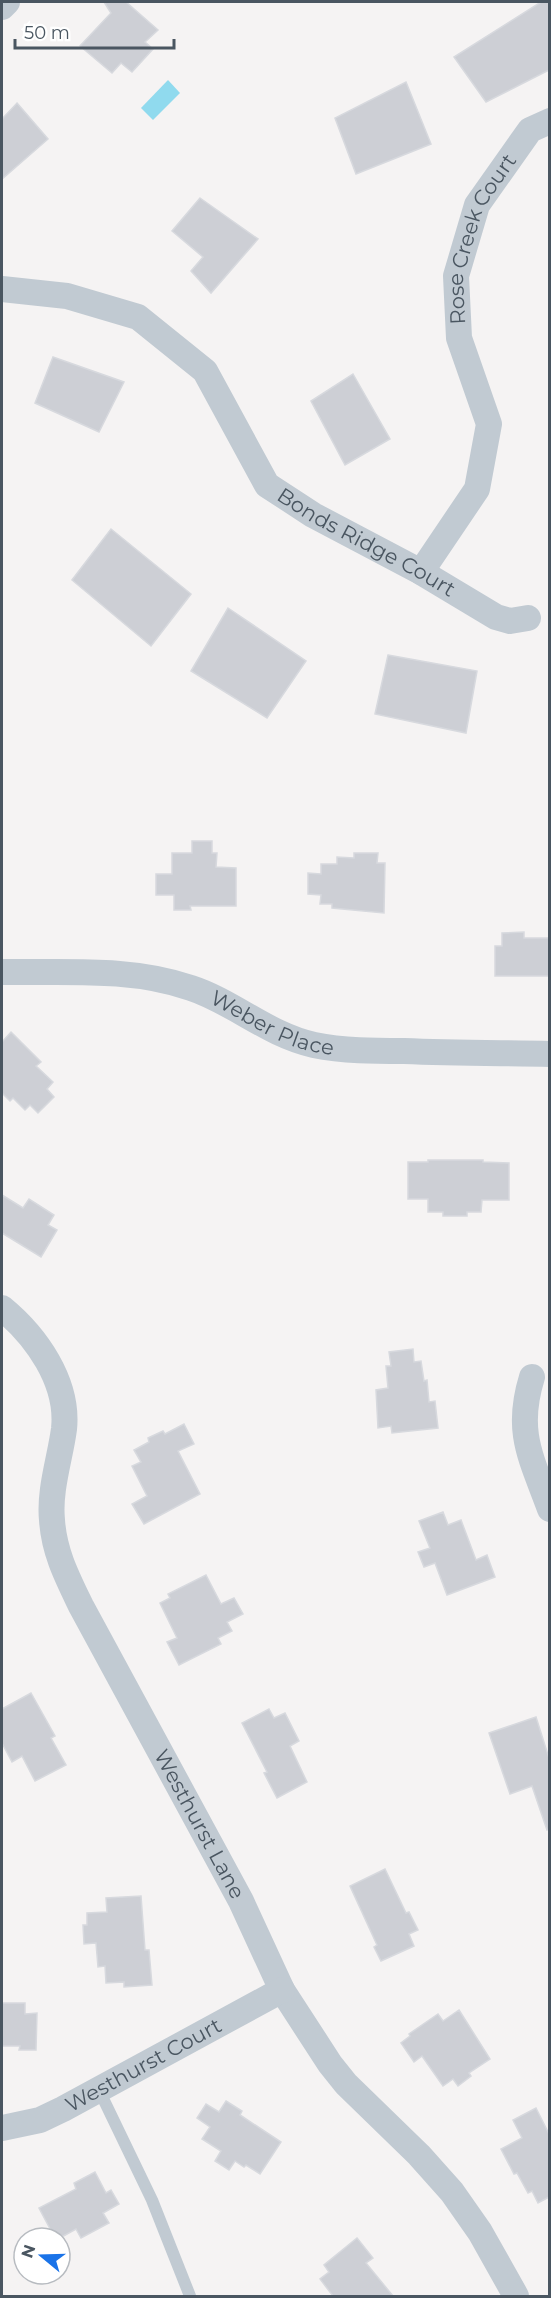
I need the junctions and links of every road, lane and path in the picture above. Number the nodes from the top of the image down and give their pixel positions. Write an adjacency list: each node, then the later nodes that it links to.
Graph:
1 (7, 2): 2 (street)
2 (2, 7)
3 (549, 121): 5 (street, Rose Creek Court)
4 (2, 289): 5 (street, Bonds Ridge Court)
5 (421, 572): 6 (street, Bonds Ridge Court)
6 (528, 618)
7 (2, 972): 8 (street, Weber Place)
8 (549, 1054)
9 (2, 1308): 12 (street, Westhurst Lane)
10 (532, 1377): 11 (street)
11 (549, 1509)
12 (282, 1990): 13 (street, Westhurst Court); 16 (street, Westhurst Lane)
13 (99, 2090): 14 (street, Westhurst Court); 15 (lane)
14 (2, 2128)
15 (190, 2296)
16 (516, 2296)

